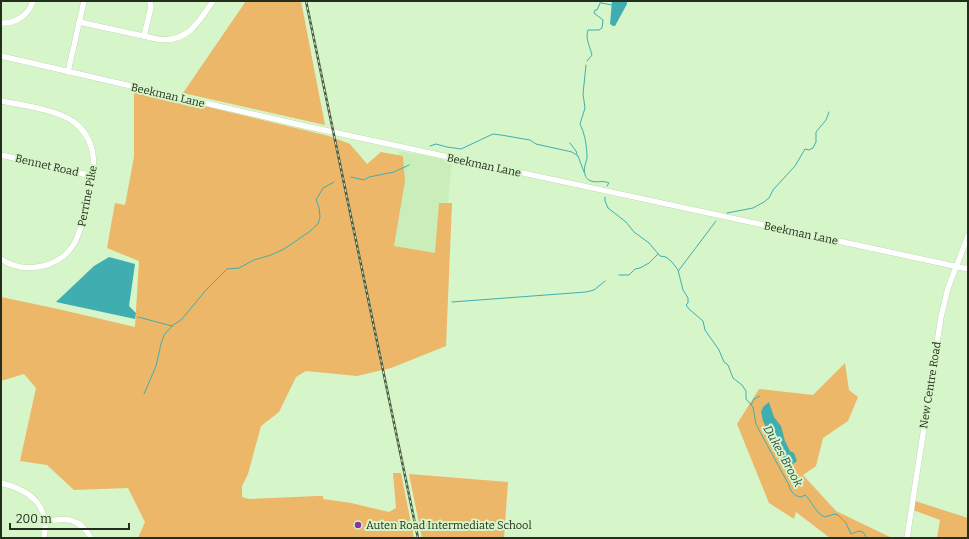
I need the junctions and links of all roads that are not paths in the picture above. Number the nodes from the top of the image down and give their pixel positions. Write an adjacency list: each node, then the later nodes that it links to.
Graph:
1 (33, 1): 6 (street)
2 (84, 1): 5 (street)
3 (150, 1): 7 (street)
4 (213, 1): 7 (street)
5 (79, 22): 7 (street); 9 (street)
6 (1, 23)
7 (144, 36)
8 (1, 56): 9 (street, Beekman Lane)
9 (68, 72): 15 (street, Beekman Lane)
10 (1, 101): 12 (street, Perrine Pike)
11 (1, 155): 12 (street, Bennet Road)
12 (92, 176): 14 (street, Perrine Pike)
13 (968, 236): 15 (street, New Centre Road)
14 (1, 259)
15 (956, 266): 16 (street, Beekman Lane); 21 (street, New Centre Road)
16 (968, 269)
17 (1, 483): 18 (street)
18 (45, 522): 19 (street); 20 (street)
19 (44, 538)
20 (91, 538)
21 (907, 538)

